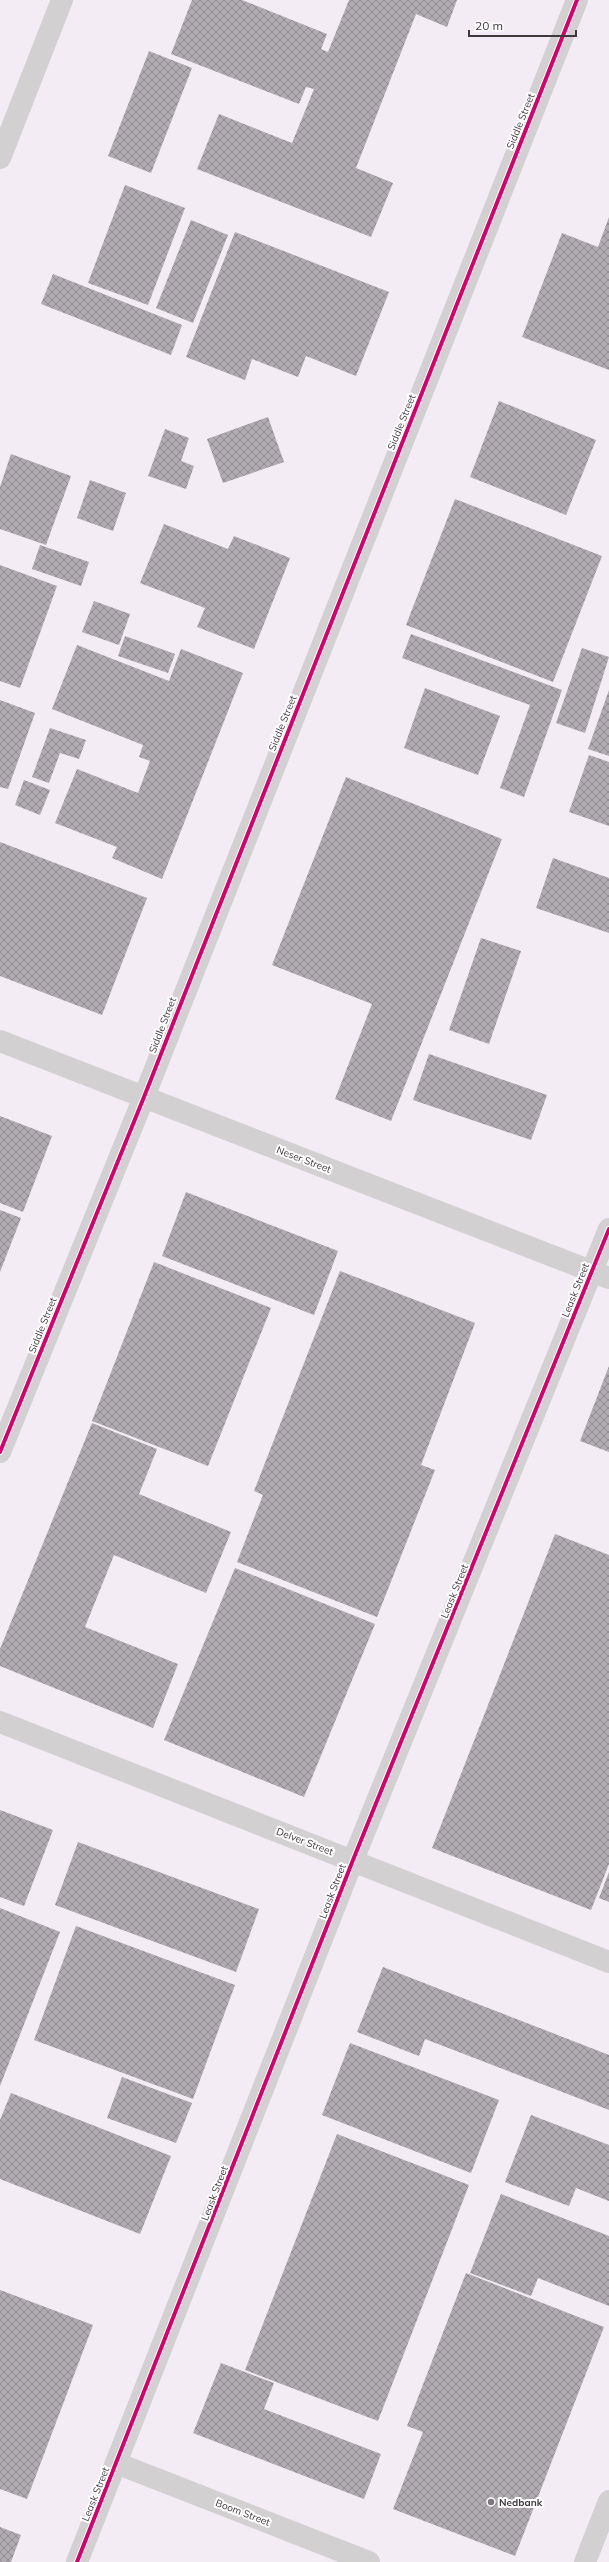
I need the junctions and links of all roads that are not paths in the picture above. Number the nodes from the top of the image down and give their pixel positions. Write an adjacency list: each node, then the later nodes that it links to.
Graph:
1 (62, 0): 3 (street)
2 (577, 0): 5 (street, Siddle Street)
3 (0, 158)
4 (0, 1041): 5 (street, Neser Street)
5 (144, 1097): 7 (street, Neser Street); 8 (street, Siddle Street)
6 (609, 1229): 7 (street, Leask Street)
7 (600, 1274): 10 (street, Leask Street)
8 (0, 1452)
9 (0, 1722): 10 (street, Delver Street)
10 (353, 1860): 11 (street, Delver Street); 12 (street, Leask Street)
11 (609, 1962)
12 (116, 2463): 14 (street, Leask Street); 15 (street, Boom Street)
13 (609, 2501): 16 (street)
14 (77, 2562)
15 (369, 2562)
16 (585, 2562)

